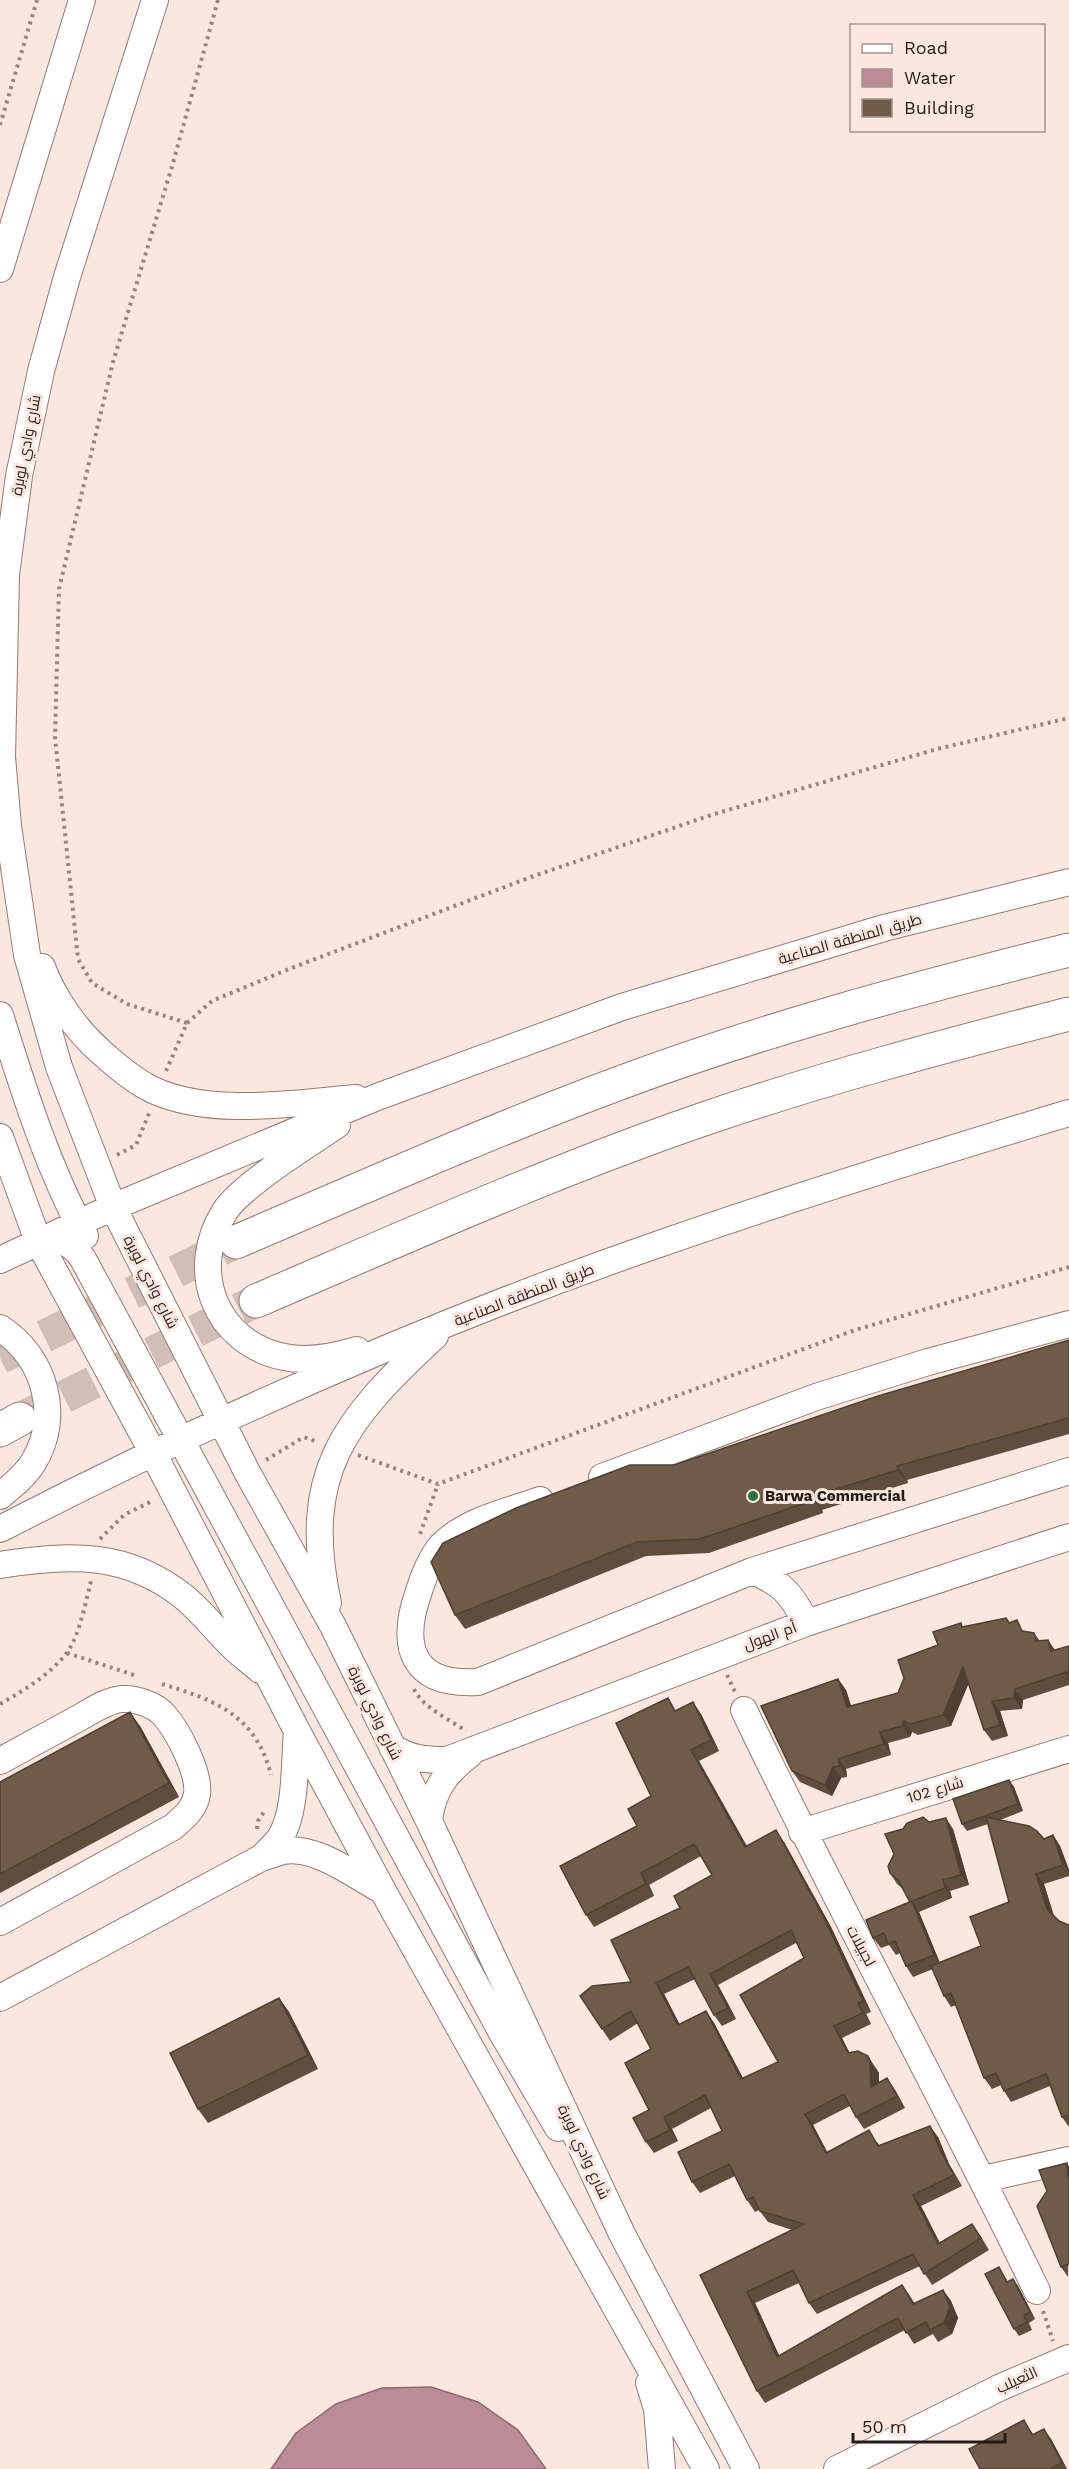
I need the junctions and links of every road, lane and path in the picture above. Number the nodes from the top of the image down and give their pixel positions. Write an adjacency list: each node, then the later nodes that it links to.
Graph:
1 (37, 0): 5 (path)
2 (82, 0): 6 (street)
3 (156, 0): 9 (street, شارع وادي لوبرة)
4 (218, 0): 13 (path)
5 (0, 125)
6 (0, 269)
7 (1069, 718): 13 (path)
8 (1069, 882): 15 (street, طريق المنطقة الصناعية)
9 (16, 893): 14 (street); 18 (street, شارع وادي لوبرة)
10 (1069, 950): 22 (highway)
11 (1069, 1014): 25 (highway)
12 (0, 1015): 20 (street)
13 (187, 1023): 14 (path)
14 (158, 1092): 15 (street); 18 (path)
15 (376, 1097): 19 (street, طريق المنطقة الصناعية); 26 (street)
16 (1069, 1113): 26 (street, طريق المنطقة الصناعية)
17 (0, 1137): 21 (street)
18 (96, 1167): 19 (street, شارع وادي لوبرة)
19 (112, 1207): 20 (street, طريق المنطقة الصناعية); 29 (street, شارع وادي لوبرة)
20 (78, 1222): 21 (street, طريق المنطقة الصناعية); 29 (street)
21 (38, 1241): 23 (street, طريق المنطقة الصناعية); 30 (street); 32 (street)
22 (236, 1242)
23 (0, 1260)
24 (1069, 1268): 31 (path)
25 (256, 1301)
26 (449, 1324): 29 (street, طريق المنطقة الصناعية); 31 (street)
27 (1069, 1324): 41 (street)
28 (0, 1329): 36 (street)
29 (220, 1421): 30 (street, طريق المنطقة الصناعية); 34 (street, شارع وادي لوبرة)
30 (182, 1439): 32 (street, طريق المنطقة الصناعية); 61 (street)
31 (338, 1448): 34 (path); 43 (street)
32 (153, 1453): 35 (street); 37 (street, طريق المنطقة الصناعية)
33 (1069, 1471): 41 (street)
34 (247, 1472): 43 (street, شارع وادي لوبرة)
35 (172, 1489): 39 (path); 45 (street)
36 (0, 1496)
37 (0, 1529)
38 (1069, 1537): 42 (street, أم الهول)
39 (96, 1558): 40 (street); 45 (street); 46 (path)
40 (0, 1565)
41 (752, 1570): 42 (street)
42 (806, 1623): 44 (street, أم الهول)
43 (333, 1626): 49 (street, شارع وادي لوبرة)
44 (718, 1655): 47 (path); 50 (street, أم الهول)
45 (272, 1680): 48 (street)
46 (0, 1704)
47 (744, 1710): 54 (street, لجبيلات)
48 (297, 1731): 55 (street); 56 (street)
49 (392, 1747): 50 (street, أم الهول); 53 (street, شارع وادي لوبرة)
50 (477, 1748): 53 (street, أم الهول)
51 (1069, 1749): 54 (street, شارع 102)
52 (0, 1761): 57 (street)
53 (429, 1821): 61 (street, شارع وادي لوبرة)
54 (802, 1832): 60 (street, لجبيلات)
55 (261, 1858): 56 (street); 58 (street)
56 (383, 1891): 62 (street)
57 (0, 1922)
58 (0, 1998)
59 (1069, 2160): 60 (street)
60 (983, 2179): 63 (street, لجبيلات)
61 (622, 2234): 65 (street, شارع وادي لوبرة)
62 (579, 2244): 66 (street); 67 (street)
63 (1037, 2291): 64 (path)
64 (1064, 2360): 68 (street, الثعيلب)
65 (747, 2468)
66 (662, 2469)
67 (706, 2469)
68 (837, 2469)

